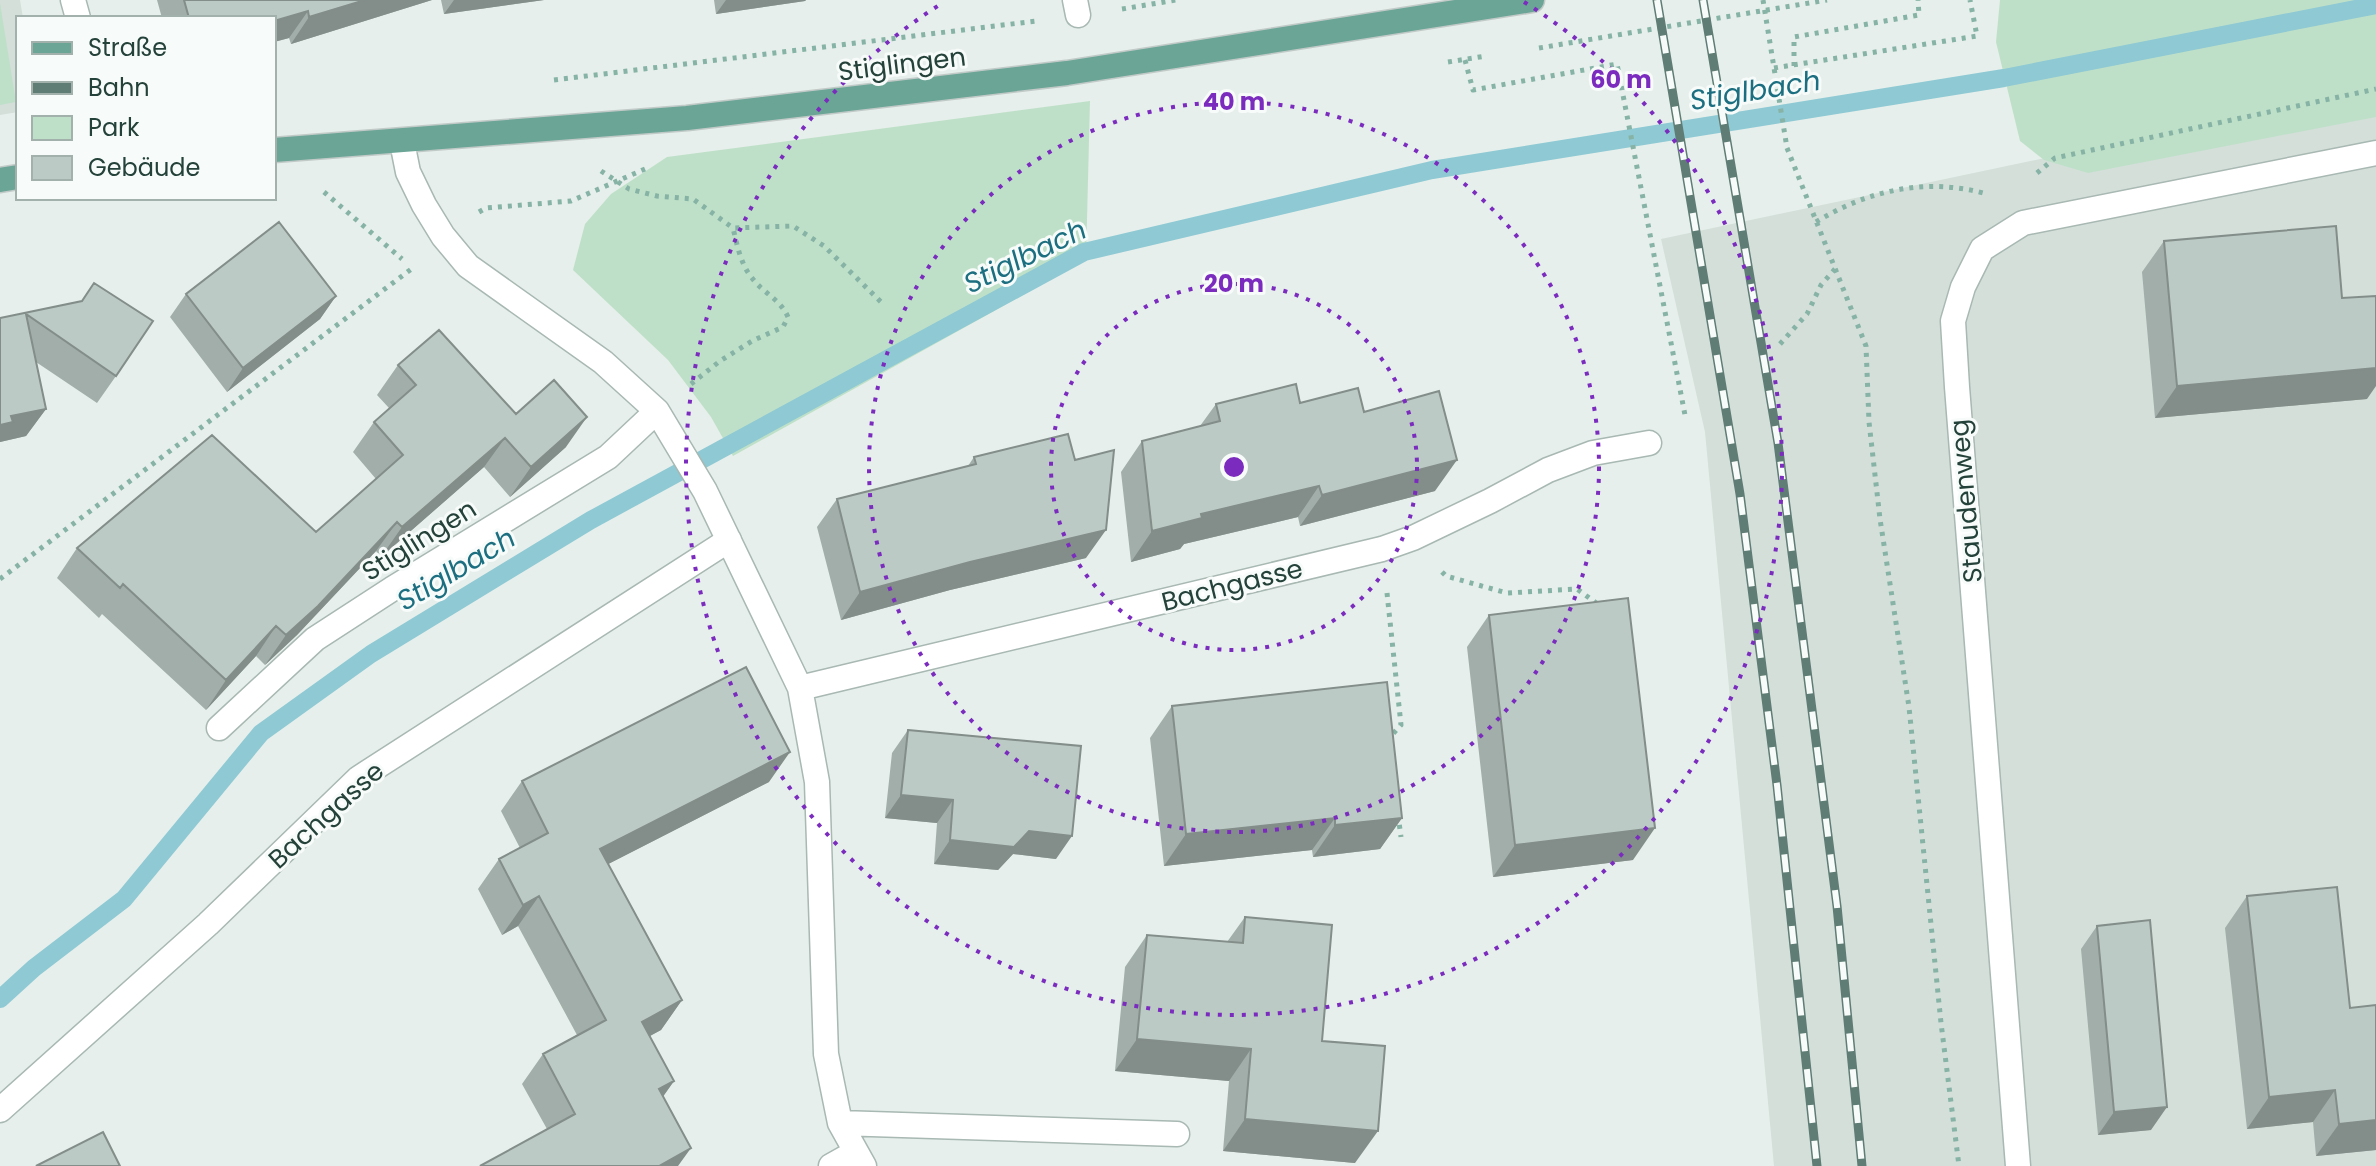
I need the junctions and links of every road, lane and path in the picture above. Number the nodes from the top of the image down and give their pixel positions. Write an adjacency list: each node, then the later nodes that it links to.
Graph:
1 (1176, 0): 6 (path)
2 (1532, 0): 12 (main road, Stiglingen)
3 (1763, 0): 9 (path, bridge)
4 (1918, 0): 8 (path)
5 (1970, 0): 8 (path)
6 (1077, 8): 10 (path)
7 (1465, 60): 28 (path)
8 (1794, 66): 9 (path)
9 (1774, 68): 19 (path, bridge)
10 (551, 80)
11 (2376, 89): 18 (path)
12 (535, 132): 13 (main road, Stiglingen); 17 (path)
13 (402, 142): 14 (main road, Stiglingen); 22 (street)
14 (315, 146): 15 (main road, Stiglingen); 23 (path)
15 (276, 150)
16 (2376, 153): 20 (street, Staudenweg)
17 (616, 180): 21 (path); 22 (path)
18 (2005, 199): 19 (path); 20 (path)
19 (1816, 222): 24 (path)
20 (2023, 223): 46 (street, Staudenweg)
21 (733, 228): 25 (path); 27 (path)
22 (443, 236): 23 (path); 27 (street)
23 (413, 268): 33 (path)
24 (1835, 268): 26 (path); 45 (path)
25 (881, 302)
26 (1780, 344)
27 (657, 411): 31 (street); 36 (street, Stiglingen)
28 (1686, 420)
29 (1649, 443): 30 (street, Bachgasse)
30 (1413, 538): 32 (street, Bachgasse); 34 (path)
31 (729, 540): 35 (street); 40 (street, Bachgasse)
32 (1382, 549): 35 (street, Bachgasse); 37 (path)
33 (0, 579)
34 (1603, 609)
35 (800, 688): 41 (street)
36 (219, 728)
37 (1388, 740)
38 (1397, 810): 39 (path)
39 (1401, 837)
40 (0, 1110)
41 (840, 1123): 42 (street); 43 (street)
42 (1177, 1134)
43 (860, 1159): 44 (street)
44 (831, 1166)
45 (1959, 1166)
46 (2018, 1166)

